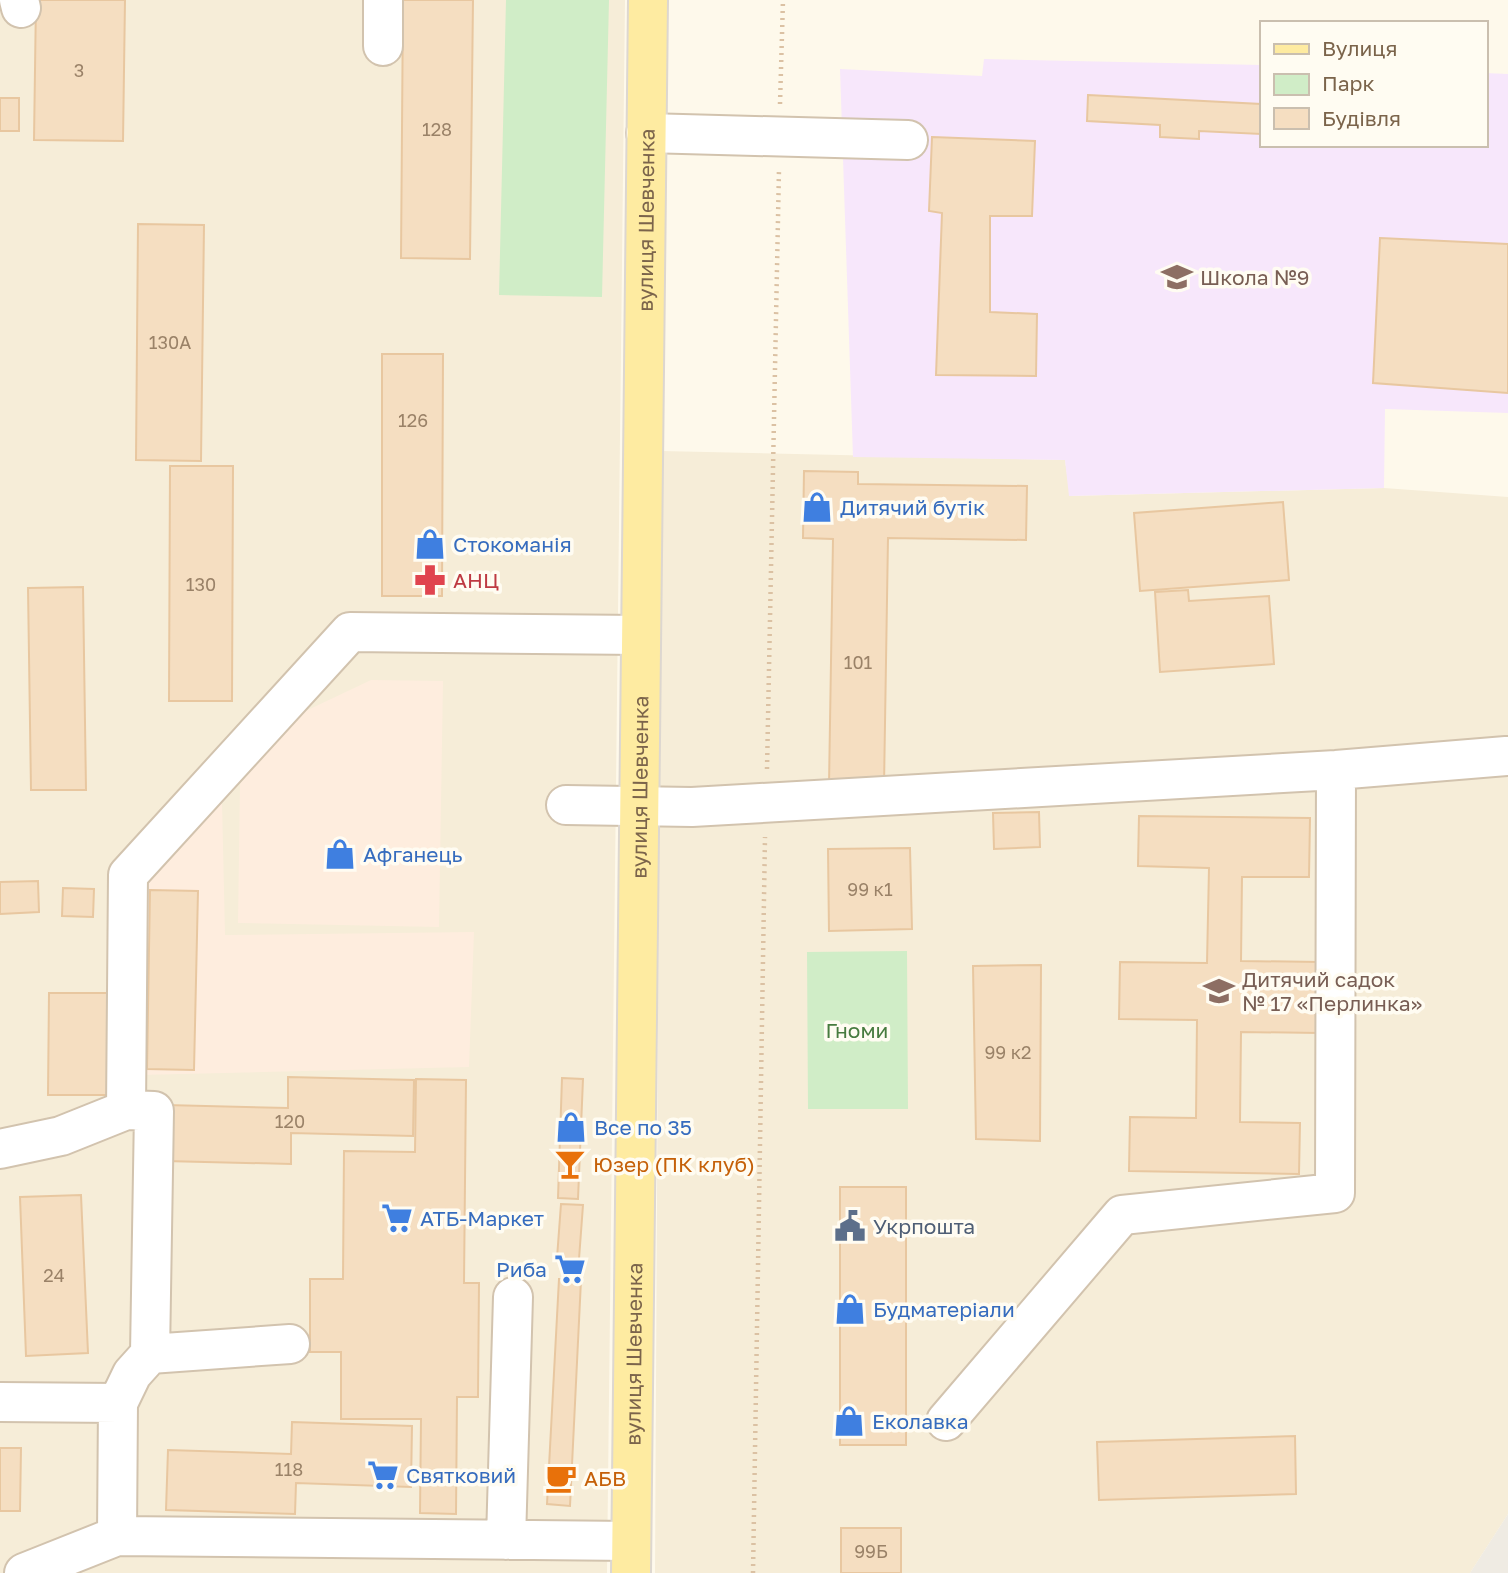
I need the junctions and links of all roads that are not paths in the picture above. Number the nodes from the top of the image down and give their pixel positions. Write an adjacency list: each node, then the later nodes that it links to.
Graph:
1 (383, 0): 3 (street)
2 (648, 0): 4 (main road, вулиця Шевченка)
3 (383, 46)
4 (646, 134): 5 (street); 6 (main road, вулиця Шевченка)
5 (908, 140)
6 (641, 635): 10 (main road, вулиця Шевченка); 11 (street)
7 (1506, 756): 8 (street)
8 (1336, 770): 10 (street); 18 (street)
9 (566, 805): 10 (street)
10 (638, 808): 21 (main road, вулиця Шевченка)
11 (126, 1110): 12 (street); 15 (street)
12 (0, 1149)
13 (513, 1297): 20 (street)
14 (290, 1344): 15 (street)
15 (150, 1354): 17 (street)
16 (0, 1402): 17 (street)
17 (118, 1403): 19 (street)
18 (946, 1421)
19 (117, 1536): 20 (street); 22 (street)
20 (506, 1540): 21 (street)
21 (631, 1557)
22 (24, 1573)

